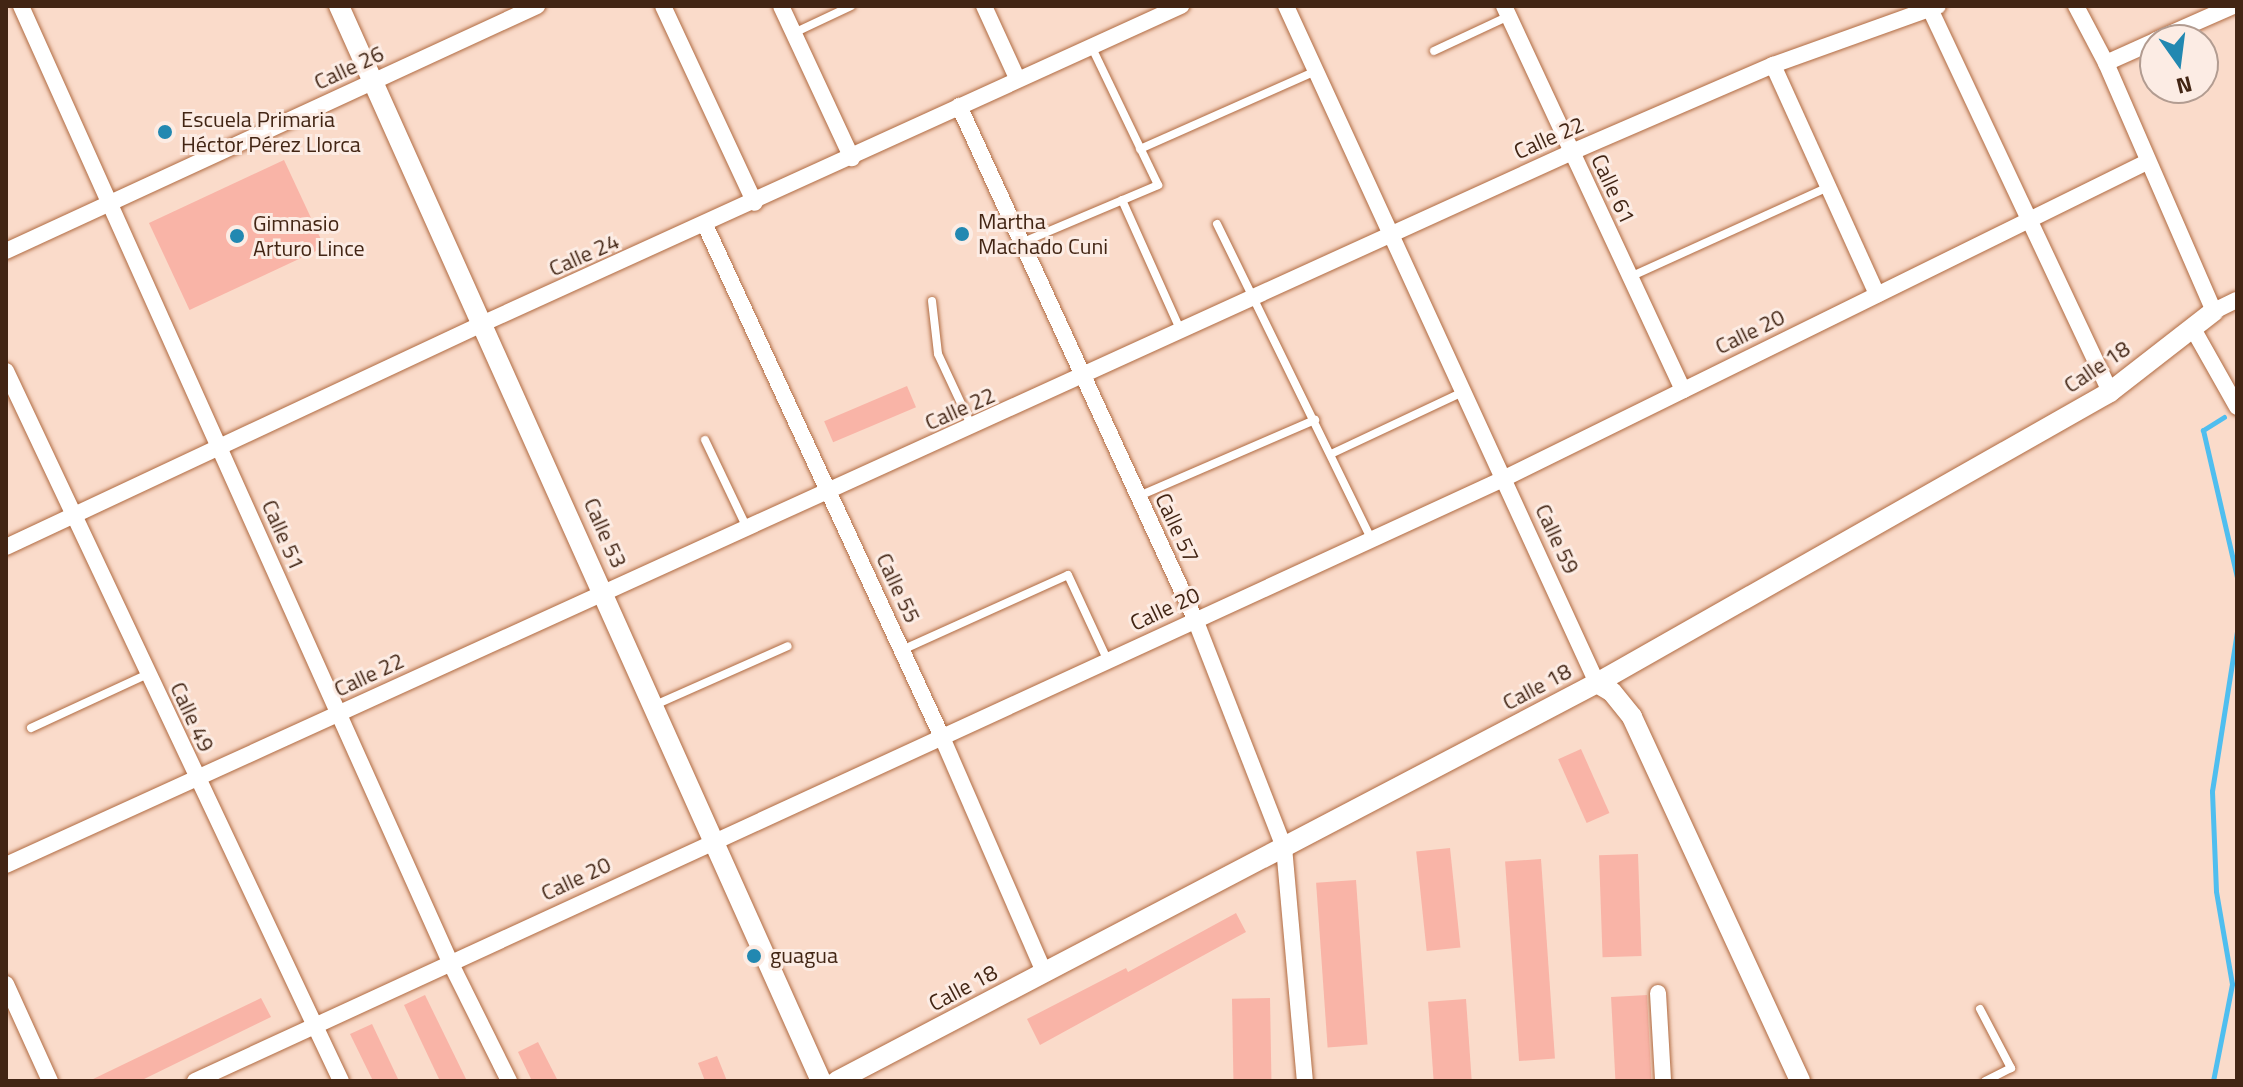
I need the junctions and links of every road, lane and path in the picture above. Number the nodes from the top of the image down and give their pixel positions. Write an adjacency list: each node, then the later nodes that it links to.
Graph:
1 (21, 6): 32 (street, Calle 51)
2 (339, 6): 23 (street, Calle 53)
3 (537, 6): 23 (street, Calle 26)
4 (663, 6): 31 (street)
5 (781, 6): 15 (street)
6 (851, 6): 15 (lane)
7 (984, 6): 22 (street)
8 (1181, 6): 16 (street, Calle 24)
9 (1286, 6): 21 (street, Calle 59)
10 (2076, 6): 19 (street)
11 (2233, 6): 14 (street)
12 (1934, 8): 20 (street, Calle 22); 33 (street)
13 (1506, 11): 18 (lane); 26 (street, Calle 61)
14 (2192, 24)
15 (793, 33): 27 (street)
16 (1091, 46): 22 (street, Calle 24); 25 (lane)
17 (2139, 48): 19 (street)
18 (1434, 51)
19 (2106, 63): 28 (street)
20 (1773, 65): 26 (street, Calle 22); 29 (street)
21 (1316, 71): 25 (lane); 36 (street, Calle 59)
22 (1017, 78): 24 (street, Calle 24)
23 (374, 81): 32 (street, Calle 26); 45 (street, Calle 53)
24 (959, 106): 27 (street, Calle 24); 37 (street, Calle 57)
25 (1140, 149): 30 (lane)
26 (1572, 152): 36 (street, Calle 22); 39 (street, Calle 61)
27 (852, 158): 31 (street, Calle 24)
28 (2147, 162): 33 (street, Calle 20); 44 (street)
29 (1828, 187): 39 (lane); 40 (street)
30 (1122, 200): 37 (lane); 47 (lane)
31 (755, 203): 35 (street, Calle 24)
32 (110, 204): 38 (street, Calle 26); 57 (street, Calle 51)
33 (2031, 219): 40 (street, Calle 20); 52 (street)
34 (1217, 224): 41 (lane)
35 (705, 225): 45 (street, Calle 24); 60 (street, Calle 55)
36 (1391, 235): 41 (street, Calle 22); 51 (street, Calle 59)
37 (1021, 243): 49 (street, Calle 57)
38 (6, 251)
39 (1630, 277): 50 (street, Calle 61)
40 (1877, 294): 50 (street, Calle 20)
41 (1256, 297): 47 (street, Calle 22); 54 (lane)
42 (2237, 300): 44 (street, Calle 18)
43 (932, 301): 55 (lane)
44 (2214, 311): 46 (street, Calle 18)
45 (484, 323): 57 (street, Calle 24); 66 (street, Calle 53)
46 (2192, 327): 52 (street, Calle 18); 53 (street)
47 (1181, 332): 49 (street, Calle 22)
48 (6, 371): 62 (street, Calle 49)
49 (1083, 377): 55 (street, Calle 22); 61 (street, Calle 57)
50 (1683, 390): 59 (street, Calle 20)
51 (1463, 392): 58 (lane); 59 (street, Calle 59)
52 (2110, 392): 72 (street, Calle 18)
53 (2237, 407)
54 (1315, 420): 58 (lane); 61 (lane)
55 (972, 427): 60 (street, Calle 22)
56 (705, 440): 63 (lane)
57 (220, 447): 62 (street, Calle 24); 74 (street, Calle 51)
58 (1331, 454): 64 (lane)
59 (1503, 479): 64 (street, Calle 20); 72 (street, Calle 59)
60 (830, 492): 63 (street, Calle 22); 69 (street, Calle 55)
61 (1138, 496): 67 (street, Calle 57)
62 (74, 515): 65 (street, Calle 24); 71 (street, Calle 49)
63 (747, 529): 66 (street, Calle 22)
64 (1371, 539): 67 (street, Calle 20)
65 (6, 547)
66 (605, 591): 73 (street, Calle 53); 74 (street, Calle 22)
67 (1195, 619): 70 (street, Calle 20); 79 (street, Calle 57)
68 (788, 646): 73 (lane)
69 (902, 650): 70 (lane); 76 (street, Calle 55)
70 (1107, 659): 76 (street, Calle 20)
71 (148, 674): 75 (lane); 77 (street, Calle 49)
72 (1597, 683): 79 (street, Calle 18); 95 (street, Calle 59)
73 (655, 705): 78 (street, Calle 53)
74 (339, 713): 77 (street, Calle 22); 81 (street, Calle 51)
75 (31, 728)
76 (941, 735): 78 (street, Calle 20); 82 (street, Calle 55)
77 (196, 778): 80 (street, Calle 22); 86 (street, Calle 49)
78 (711, 840): 81 (street, Calle 20); 91 (street, Calle 53)
79 (1284, 847): 82 (street, Calle 18); 93 (street, Calle 57)
80 (6, 865)
81 (450, 962): 86 (street, Calle 20); 90 (street, Calle 51)
82 (1044, 972): 92 (street, Calle 18)
83 (6, 984): 87 (street)
84 (1658, 993): 94 (street)
85 (1980, 1009): 96 (lane)
86 (312, 1026): 88 (street, Calle 20); 89 (street, Calle 49)
87 (50, 1081)
88 (195, 1081)
89 (341, 1081)
90 (509, 1081)
91 (821, 1081)
92 (837, 1081)
93 (1305, 1081)
94 (1663, 1081)
95 (1800, 1081)
96 (1985, 1081)

